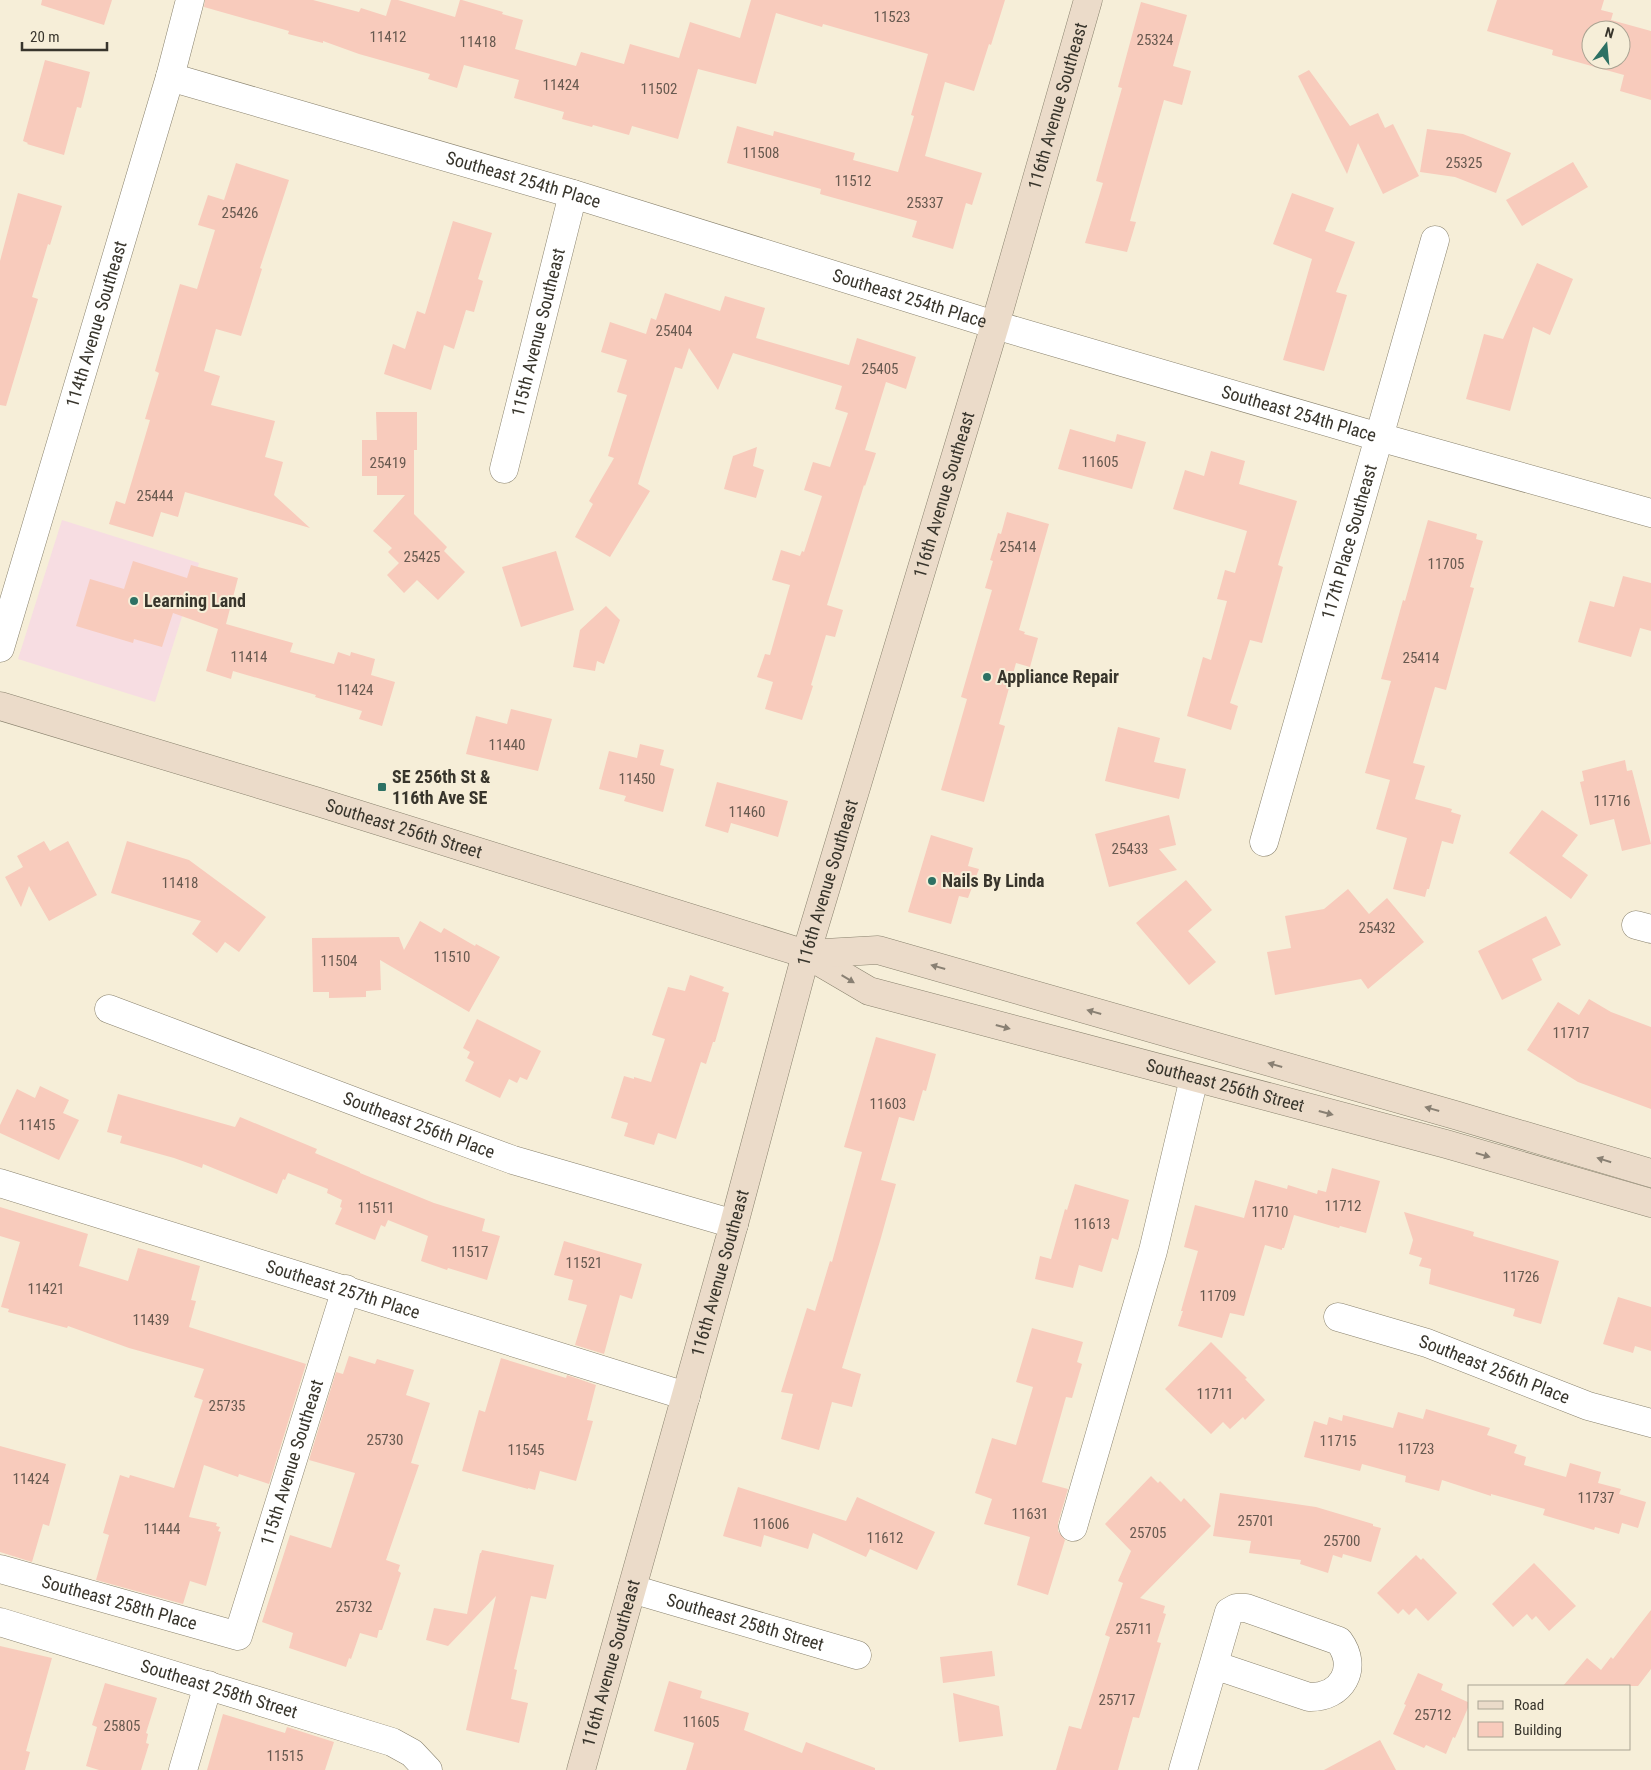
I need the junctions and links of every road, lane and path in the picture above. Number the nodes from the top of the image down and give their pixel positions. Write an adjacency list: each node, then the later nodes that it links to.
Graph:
1 (190, 0): 3 (street, 114th Avenue Southeast)
2 (1088, 0): 6 (main road, 116th Avenue Southeast)
3 (170, 77): 4 (street, Southeast 254th Place); 10 (street, 114th Avenue Southeast)
4 (573, 194): 6 (street, Southeast 254th Place); 8 (street, 115th Avenue Southeast)
5 (1435, 240): 7 (street, 117th Place Southeast)
6 (995, 325): 7 (street, Southeast 254th Place); 13 (main road, 116th Avenue Southeast)
7 (1379, 437): 9 (street, Southeast 254th Place); 12 (street, 117th Place Southeast)
8 (504, 469)
9 (1651, 513)
10 (0, 648)
11 (0, 706): 13 (main road, Southeast 256th Street)
12 (1264, 842)
13 (806, 954): 15 (main road, Southeast 256th Street, one-way to 15); 16 (main road, Southeast 256th Street, one-way to 13); 19 (main road, 116th Avenue Southeast)
14 (109, 1009): 19 (street, Southeast 256th Place)
15 (1194, 1078): 18 (main road, Southeast 256th Street, one-way to 18); 24 (street)
16 (1651, 1174)
17 (0, 1183): 20 (street, Southeast 257th Place)
18 (1651, 1204)
19 (734, 1224): 22 (main road, 116th Avenue Southeast)
20 (346, 1289): 22 (street, Southeast 257th Place); 28 (street, 115th Avenue Southeast)
21 (1338, 1317): 23 (street, Southeast 256th Place)
22 (686, 1396): 26 (main road, 116th Avenue Southeast)
23 (1651, 1423)
24 (1073, 1528)
25 (0, 1568): 28 (street, Southeast 258th Place)
26 (632, 1589): 29 (street, Southeast 258th Street); 34 (main road, 116th Avenue Southeast)
27 (0, 1622): 31 (street, Southeast 258th Street)
28 (238, 1636)
29 (857, 1655)
30 (1214, 1665): 30 (street); 35 (street)
31 (208, 1685): 32 (street); 33 (street, Southeast 258th Street)
32 (183, 1770)
33 (428, 1770)
34 (581, 1770)
35 (1183, 1770)

